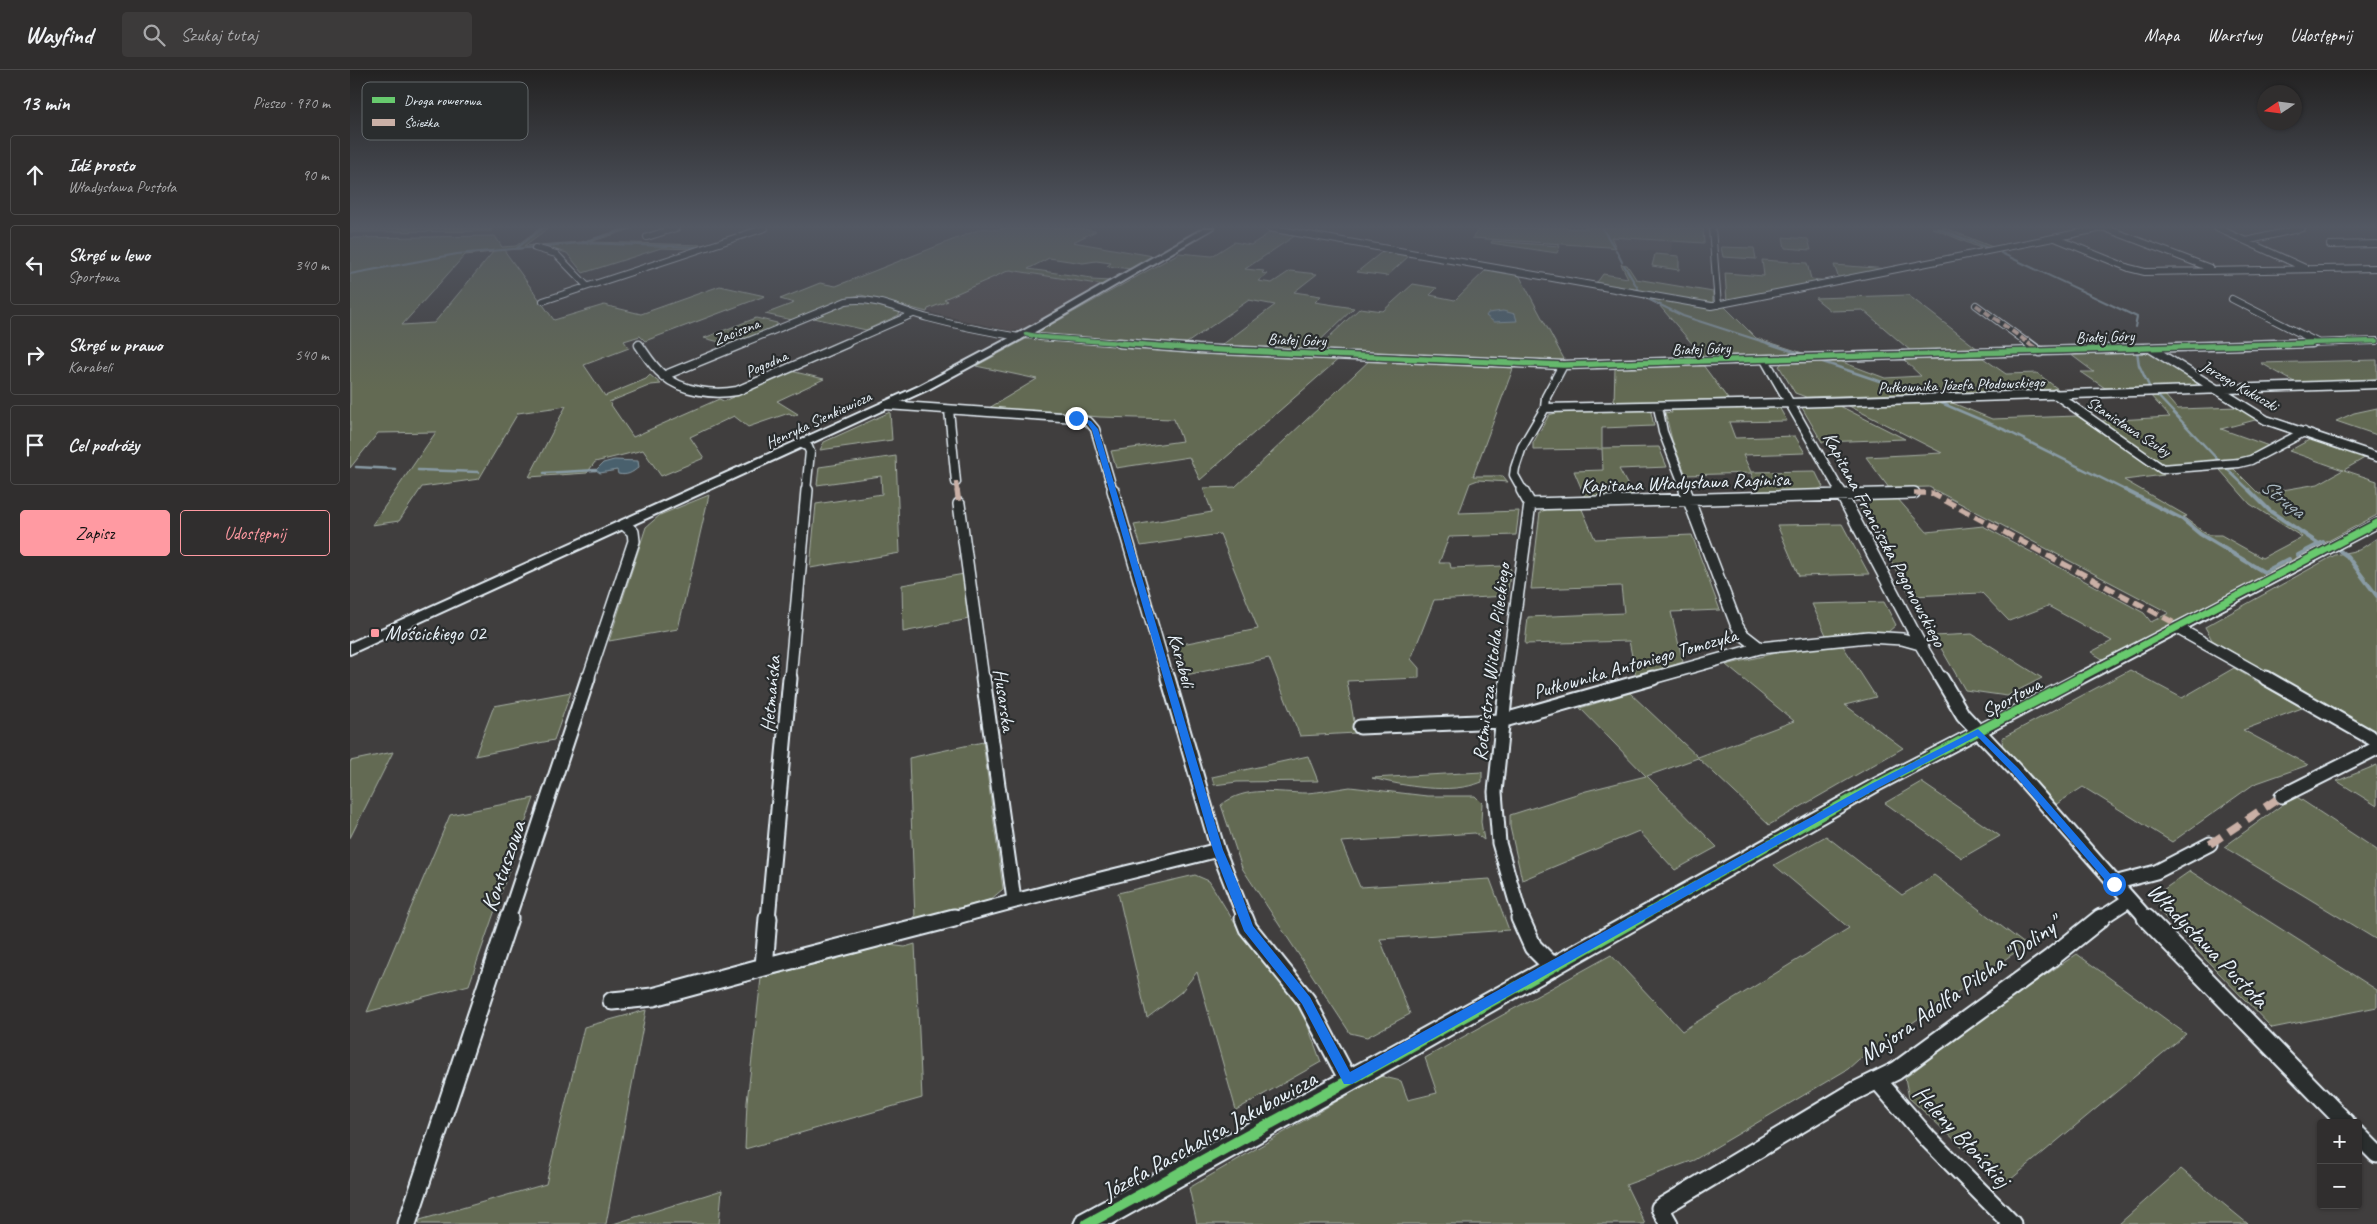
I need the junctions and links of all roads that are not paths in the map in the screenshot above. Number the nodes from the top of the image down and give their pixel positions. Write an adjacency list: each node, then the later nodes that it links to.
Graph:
1 (583, 282): 7 (street)
2 (600, 282): 7 (street)
3 (1116, 282): 13 (street, Henryka Sienkiewicza)
4 (1568, 282): 10 (street)
5 (1716, 282): 10 (street)
6 (1834, 282): 10 (street)
7 (587, 286): 9 (street)
8 (2232, 299): 15 (street)
9 (543, 301)
10 (1718, 305)
11 (1976, 305): 18 (street)
12 (913, 314): 13 (street, Białej Góry); 21 (street, Zaciszna); 21 (street, Pogodna)
13 (1022, 336): 20 (street, Białej Góry); 26 (street, Henryka Sienkiewicza)
14 (2377, 341): 15 (street, Białej Góry)
15 (2318, 342): 17 (street, Białej Góry)
16 (638, 346): 21 (street, Pogodna)
17 (2150, 348): 18 (street, Białej Góry); 23 (street, Jerzego Kukuczki)
18 (2040, 352): 19 (street, Białej Góry)
19 (1765, 360): 20 (street, Białej Góry); 25 (street, Kapitana Franciszka Pogonowskiego)
20 (1563, 365): 28 (street)
21 (663, 376)
22 (2377, 384): 23 (street, Pułkownika Józefa Płodowskiego)
23 (2214, 388): 24 (street, Pułkownika Józefa Płodowskiego); 30 (street, Jerzego Kukuczki)
24 (2055, 394): 25 (street, Pułkownika Józefa Płodowskiego); 30 (street, Stanisława Szuby)
25 (1791, 404): 27 (street, Pułkownika Józefa Płodowskiego); 35 (street, Kapitana Franciszka Pogonowskiego)
26 (887, 406): 29 (street, Karabeli); 31 (street, Henryka Sienkiewicza)
27 (1658, 407): 28 (street, Pułkownika Józefa Płodowskiego); 36 (street)
28 (1545, 408): 38 (street)
29 (949, 410): 33 (street); 52 (street, Karabeli)
30 (2304, 432): 32 (street, Jerzego Kukuczki)
31 (802, 444): 40 (street, Henryka Sienkiewicza); 56 (street, Hetmańska)
32 (2377, 457)
33 (956, 482)
34 (1914, 493): 35 (street, Kapitana Władysława Raginisa)
35 (1842, 495): 36 (street, Kapitana Władysława Raginisa); 42 (street, Kapitana Franciszka Pogonowskiego)
36 (1687, 499): 38 (street, Kapitana Władysława Raginisa); 43 (street)
37 (959, 504): 54 (street, Husarska)
38 (1530, 504): 45 (street, Rotmistrza Witolda Pileckiego)
39 (2377, 522): 41 (street, Sportowa)
40 (625, 525): 44 (street, Henryka Sienkiewicza); 65 (street, Kontuszowa)
41 (2177, 628): 47 (street, Sportowa); 48 (street)
42 (1920, 644): 43 (street, Pułkownika Antoniego Tomczyka); 47 (street, Kapitana Franciszka Pogonowskiego)
43 (1760, 648): 45 (street, Pułkownika Antoniego Tomczyka)
44 (350, 650)
45 (1500, 721): 46 (street, Pułkownika Antoniego Tomczyka); 57 (street, Rotmistrza Witolda Pileckiego)
46 (1360, 727)
47 (1978, 732): 53 (street, Władysława Pustoła); 57 (street, Sportowa)
48 (2377, 740)
49 (2377, 748): 50 (street)
50 (2282, 796)
51 (2210, 844): 53 (street)
52 (1218, 850): 54 (street); 59 (street, Karabeli)
53 (2114, 884): 55 (street, Władysława Pustoła)
54 (1014, 900): 56 (street)
55 (2129, 900): 60 (street, Majora Adolfa Pilcha "Doliny"); 61 (street, Władysława Pustoła)
56 (764, 967): 58 (street)
57 (1552, 967): 59 (street, Sportowa)
58 (612, 1001)
59 (1348, 1080): 66 (street, Józefa Paschalisa Jakubowicza)
60 (1878, 1081): 64 (street, Majora Adolfa Pilcha "Doliny"); 67 (street, Heleny Błońskiej)
61 (2342, 1119)
62 (2362, 1139): 63 (street)
63 (2377, 1154)
64 (1664, 1216)
65 (407, 1224)
66 (1087, 1224)
67 (2012, 1224)

